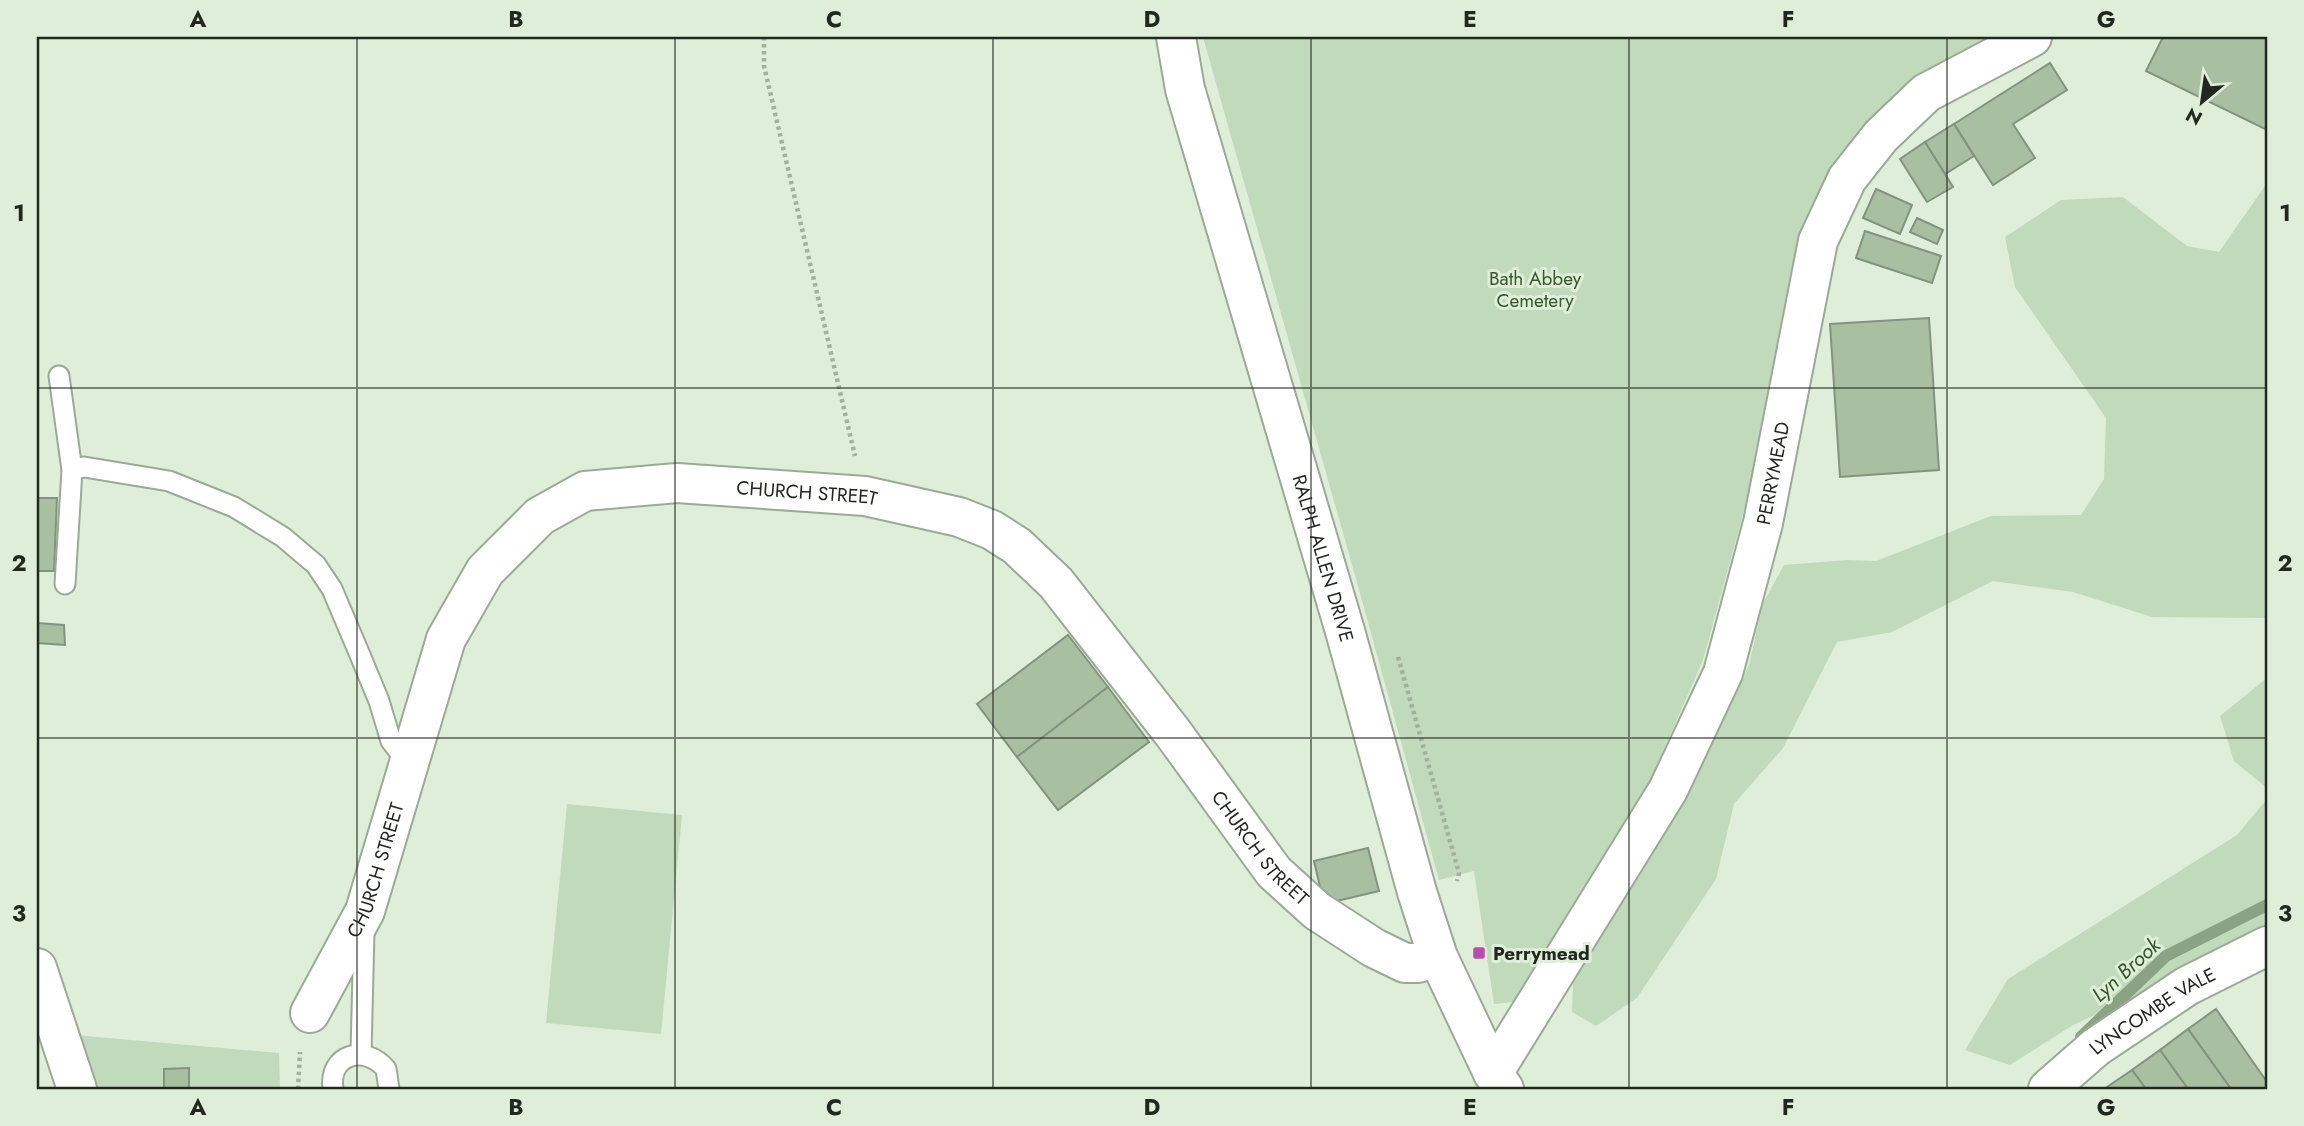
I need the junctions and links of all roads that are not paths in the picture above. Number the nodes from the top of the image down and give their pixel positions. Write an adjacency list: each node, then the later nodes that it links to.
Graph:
1 (1176, 37): 9 (street, RALPH ALLEN DRIVE)
2 (2032, 37): 13 (street, PERRYMEAD)
3 (59, 376): 4 (lane)
4 (72, 470): 5 (lane); 6 (lane)
5 (65, 584)
6 (408, 763): 7 (street, CHURCH STREET); 9 (street, CHURCH STREET)
7 (365, 911): 11 (street, CHURCH STREET); 12 (lane)
8 (2267, 946): 17 (street, LYNCOMBE VALE)
9 (1438, 957): 13 (street, RALPH ALLEN DRIVE)
10 (37, 968): 14 (street)
11 (310, 1013)
12 (361, 1054): 15 (lane); 16 (lane)
13 (1498, 1081)
14 (77, 1089)
15 (332, 1089)
16 (389, 1089)
17 (2048, 1089)

